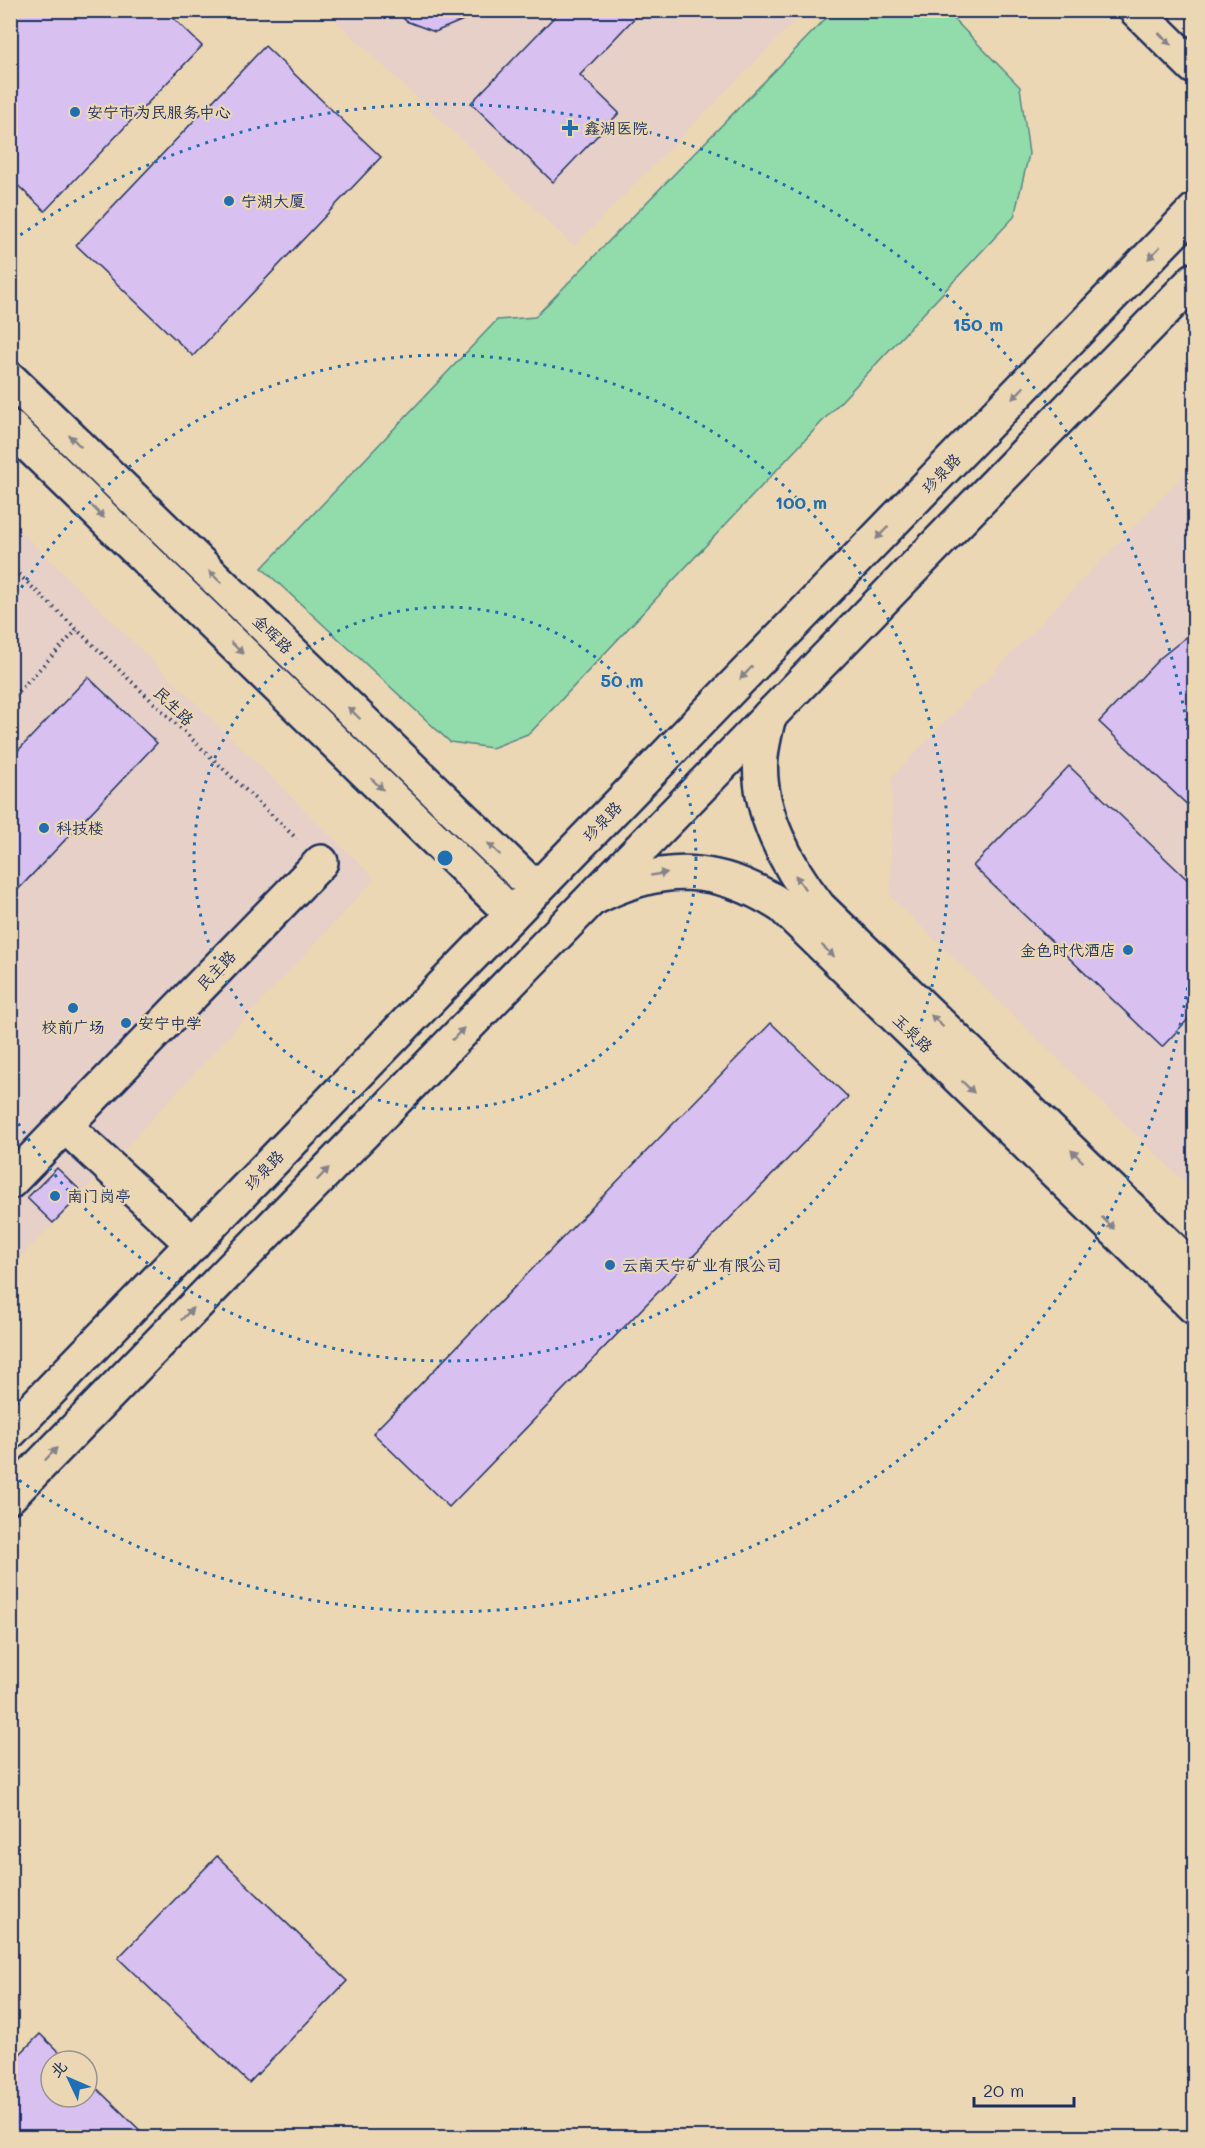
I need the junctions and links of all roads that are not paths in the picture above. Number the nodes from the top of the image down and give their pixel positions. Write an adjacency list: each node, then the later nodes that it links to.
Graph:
1 (1136, 10): 2 (main road, one-way to 2)
2 (1194, 67)
3 (1194, 212): 9 (main road, 珍泉路, one-way to 9)
4 (1194, 280): 7 (main road)
5 (10, 378): 9 (main road, 金晖路, one-way to 5)
6 (10, 427): 11 (main road, one-way to 11)
7 (769, 716): 10 (main road); 15 (main road, 玉泉路, one-way to 7)
8 (321, 862): 12 (main road, 民主路)
9 (536, 890): 11 (main road, 珍泉路)
10 (585, 903): 16 (main road, 玉泉路, one-way to 16); 18 (main road, one-way to 10)
11 (512, 914): 14 (main road, 珍泉路)
12 (64, 1126): 13 (main road, 民主路); 14 (main road)
13 (10, 1182)
14 (193, 1244): 17 (main road, 珍泉路)
15 (1194, 1270)
16 (1194, 1307)
17 (10, 1432)
18 (10, 1496)

